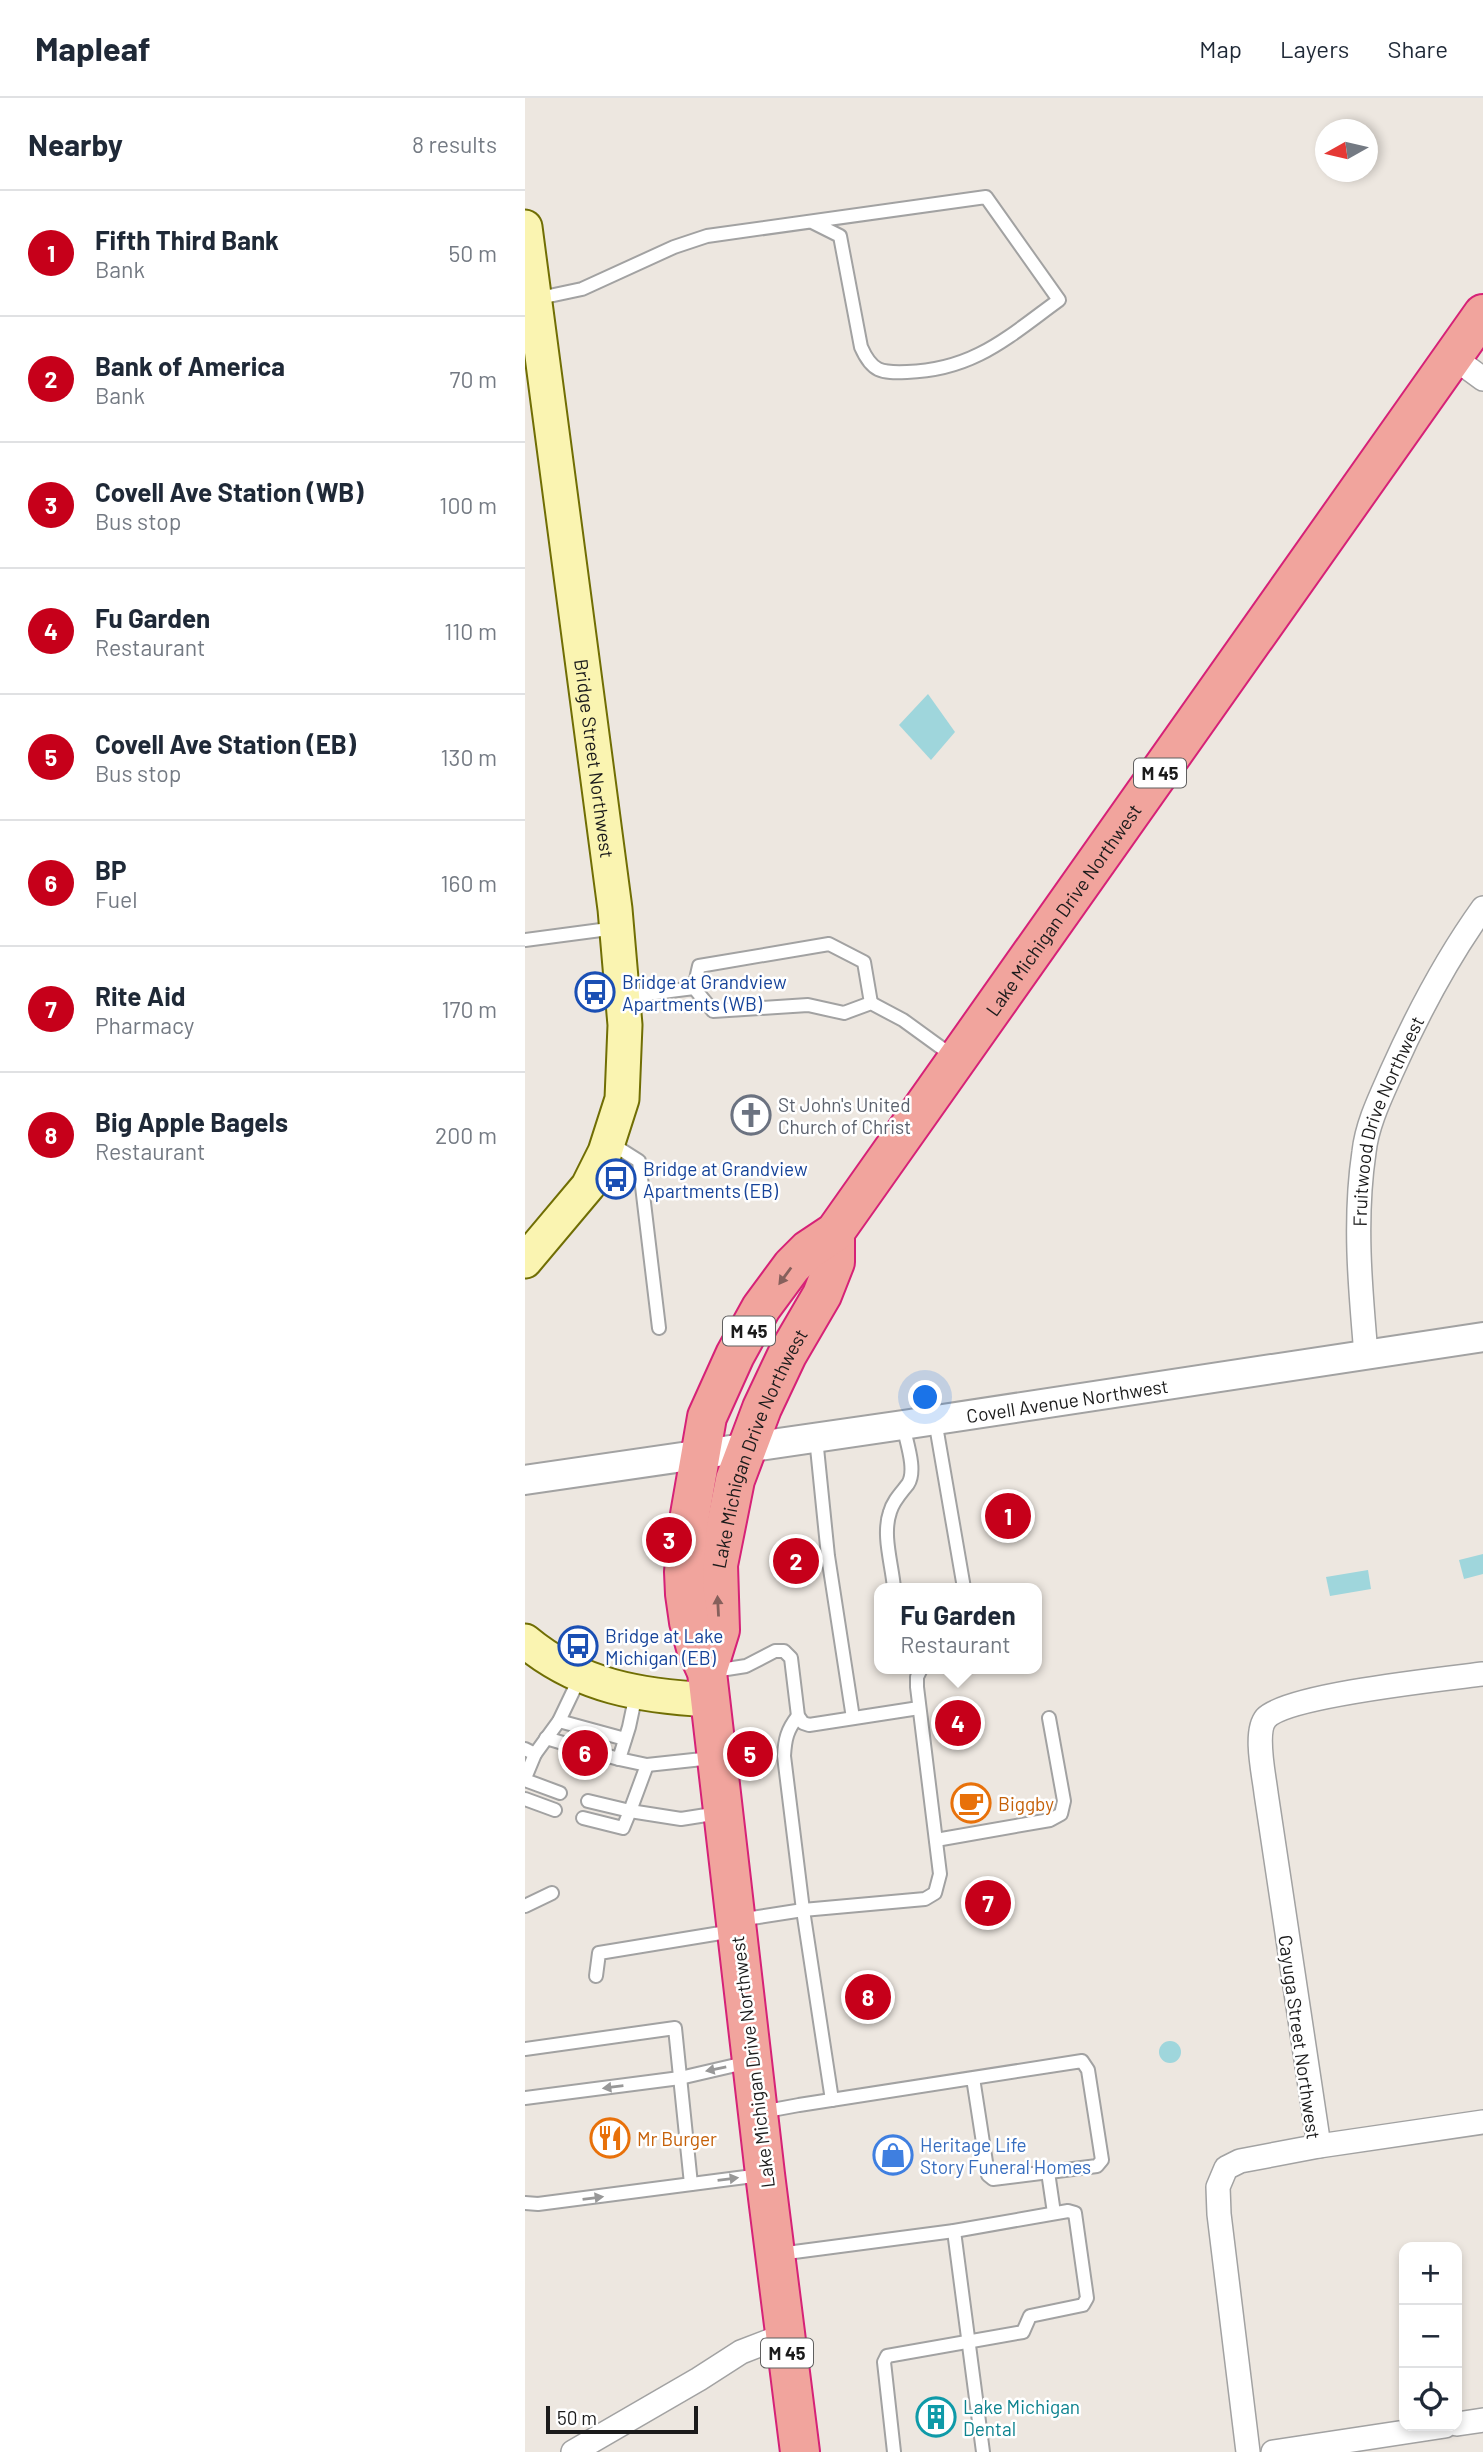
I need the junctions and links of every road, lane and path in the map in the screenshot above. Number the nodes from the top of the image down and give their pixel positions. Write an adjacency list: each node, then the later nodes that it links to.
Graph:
1 (811, 222): 1 (lane); 3 (lane)
2 (526, 243): 3 (main road, Bridge Street Northwest)
3 (534, 299): 7 (main road, Bridge Street Northwest)
4 (1483, 314): 5 (highway, Lake Michigan Drive Northwest / M 45)
5 (1468, 368): 12 (highway, Lake Michigan Drive Northwest / M 45)
6 (1479, 923): 18 (street, Fruitwood Drive Northwest)
7 (616, 928): 8 (lane); 10 (main road, Bridge Street Northwest)
8 (525, 940)
9 (694, 988): 10 (lane); 11 (lane); 11 (lane)
10 (622, 997): 13 (main road, Bridge Street Northwest)
11 (871, 1003): 12 (lane)
12 (957, 1060): 14 (highway, Lake Michigan Drive Northwest / M 45)
13 (609, 1142): 15 (main road, Bridge Street Northwest); 16 (lane)
14 (835, 1232): 22 (highway, Lake Michigan Drive Northwest / M 45); 23 (highway, Lake Michigan Drive Northwest / M 45, one-way to 23)
15 (525, 1261)
16 (659, 1328)
17 (1483, 1336): 18 (street, Covell Avenue Northwest)
18 (1366, 1354): 19 (street, Covell Avenue Northwest)
19 (935, 1419): 20 (street, Covell Avenue Northwest); 26 (lane)
20 (903, 1425): 21 (street, Covell Avenue Northwest); 25 (lane)
21 (816, 1437): 22 (street, Covell Avenue Northwest); 35 (lane)
22 (747, 1448): 23 (street, Covell Avenue Northwest); 31 (highway, Lake Michigan Drive Northwest / M 45, one-way to 22)
23 (700, 1454): 24 (street, Covell Avenue Northwest); 31 (highway, Lake Michigan Drive Northwest / M 45)
24 (525, 1480)
25 (893, 1583)
26 (963, 1583)
27 (528, 1650): 30 (main road)
28 (919, 1674): 33 (lane)
29 (1483, 1674): 68 (street, Cayuga Street Northwest)
30 (580, 1676): 32 (main road); 37 (lane)
31 (708, 1686): 32 (main road); 34 (lane); 43 (highway, Lake Michigan Drive Northwest / M 45)
32 (636, 1693): 39 (lane)
33 (919, 1708): 35 (lane); 54 (lane)
34 (798, 1716): 35 (lane); 57 (lane)
35 (853, 1718)
36 (1049, 1718): 54 (lane)
37 (559, 1721): 38 (lane); 39 (lane)
38 (546, 1738): 40 (lane); 41 (lane)
39 (625, 1739): 44 (lane)
40 (573, 1746)
41 (530, 1751): 46 (lane)
42 (601, 1754): 44 (lane)
43 (717, 1757): 45 (lane); 52 (highway, Lake Michigan Drive Northwest / M 45)
44 (619, 1759): 45 (lane)
45 (647, 1765): 51 (lane)
46 (525, 1779): 47 (lane)
47 (560, 1793)
48 (525, 1799): 50 (lane)
49 (588, 1801): 51 (lane)
50 (555, 1810)
51 (630, 1811): 52 (lane); 53 (lane)
52 (723, 1812): 58 (highway, Lake Michigan Drive Northwest / M 45)
53 (583, 1818)
54 (936, 1840): 57 (lane)
55 (552, 1893): 56 (lane)
56 (525, 1906)
57 (803, 1910): 58 (lane); 65 (lane)
58 (736, 1926): 59 (lane); 61 (highway, Lake Michigan Drive Northwest / M 45)
59 (596, 1976)
60 (525, 2049): 62 (lane)
61 (752, 2061): 62 (lane, one-way to 62); 66 (highway, Lake Michigan Drive Northwest / M 45)
62 (680, 2078): 64 (lane, one-way to 64); 71 (lane)
63 (973, 2078): 65 (lane); 69 (lane); 69 (lane)
64 (525, 2098)
65 (832, 2101): 66 (lane)
66 (758, 2113): 70 (highway, Lake Michigan Drive Northwest / M 45)
67 (1483, 2122): 68 (street)
68 (1319, 2146): 85 (street, Cayuga Street Northwest)
69 (1048, 2172): 73 (lane)
70 (765, 2174): 71 (lane, one-way to 70); 75 (highway, Lake Michigan Drive Northwest / M 45)
71 (691, 2184): 72 (lane, one-way to 71)
72 (525, 2203)
73 (1054, 2213): 74 (lane); 77 (lane)
74 (954, 2231): 75 (lane); 77 (lane)
75 (775, 2255): 76 (highway, Lake Michigan Drive Northwest / M 45)
76 (785, 2335): 81 (street); 82 (highway, Lake Michigan Drive Northwest / M 45)
77 (970, 2342): 83 (lane); 84 (lane)
78 (1483, 2420): 79 (street)
79 (1462, 2423)
80 (1412, 2431): 86 (street)
81 (573, 2452)
82 (800, 2452)
83 (894, 2452)
84 (983, 2452)
85 (1248, 2452)
86 (1273, 2452)

